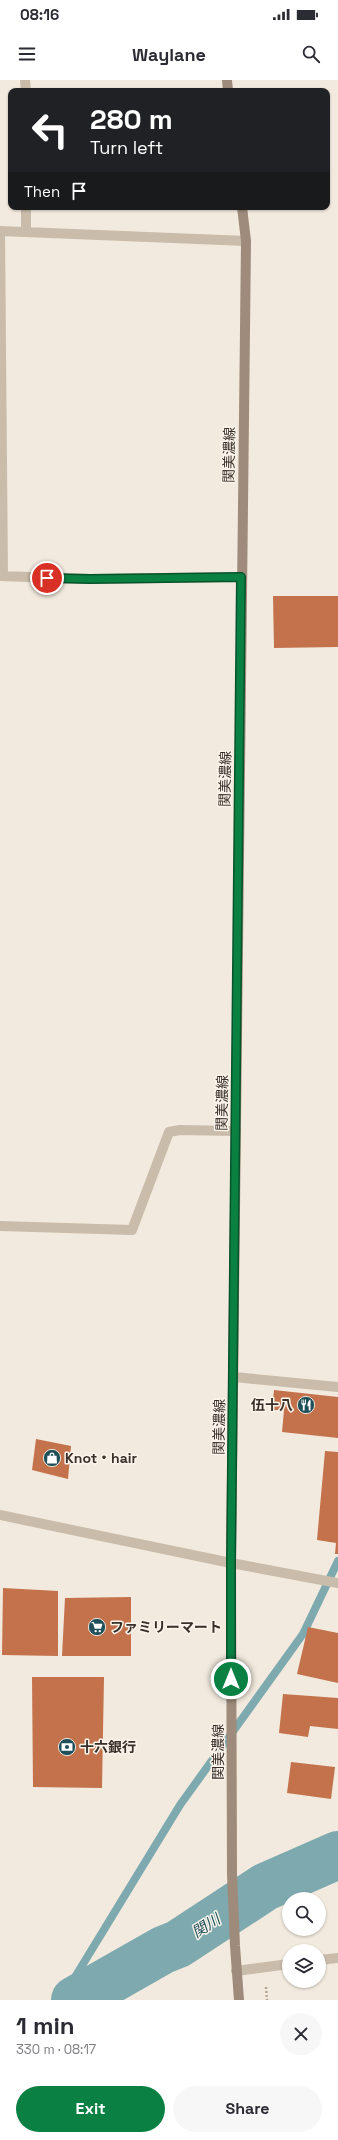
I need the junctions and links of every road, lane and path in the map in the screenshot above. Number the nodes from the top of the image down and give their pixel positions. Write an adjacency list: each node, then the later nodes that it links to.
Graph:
1 (26, 210): 4 (street)
2 (242, 210): 5 (main road, 関美濃線)
3 (0, 231): 4 (street); 6 (street)
4 (26, 232): 5 (street)
5 (246, 241): 7 (main road, 関美濃線)
6 (2, 576): 7 (street)
7 (241, 577): 8 (main road, 関美濃線)
8 (236, 1131): 9 (street); 10 (main road, 関美濃線)
9 (0, 1226)
10 (234, 1377): 11 (street); 13 (main road, 関美濃線)
11 (338, 1387)
12 (0, 1515): 13 (street)
13 (231, 1563): 14 (street); 18 (main road, 関美濃線)
14 (338, 1583)
15 (338, 1958): 16 (street)
16 (326, 1959)
17 (282, 1965): 18 (street)
18 (236, 1971): 19 (main road, 関美濃線)
19 (239, 2000)

